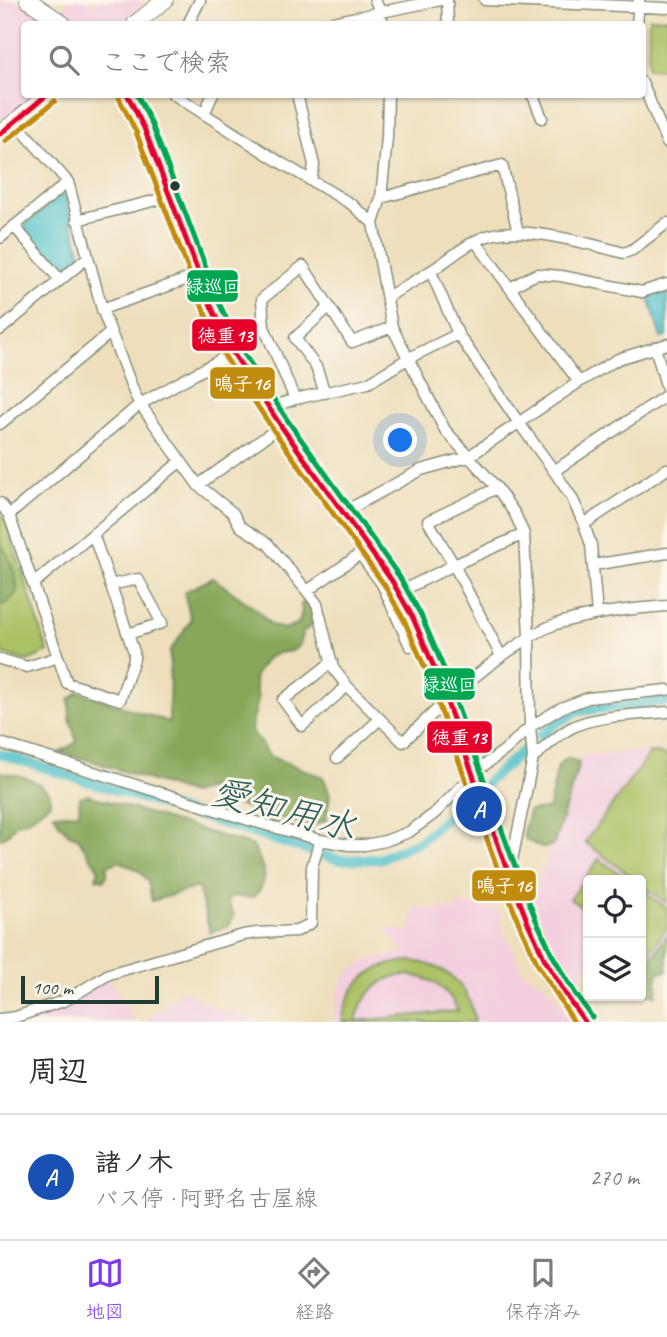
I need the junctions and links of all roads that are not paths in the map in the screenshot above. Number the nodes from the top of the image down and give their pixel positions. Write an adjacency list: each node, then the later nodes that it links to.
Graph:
1 (27, 0): 11 (main road)
2 (165, 0): 12 (main road)
3 (200, 0): 13 (street)
4 (375, 0): 10 (street)
5 (441, 0): 10 (street)
6 (447, 0): 15 (street)
7 (485, 0): 8 (street)
8 (639, 3): 9 (street); 16 (street)
9 (667, 8)
10 (382, 19): 14 (street)
11 (58, 21)
12 (139, 21)
13 (190, 21)
14 (358, 21)
15 (449, 21)
16 (637, 21)
17 (646, 92): 29 (street)
18 (44, 98): 27 (main road)
19 (133, 98): 32 (main road)
20 (179, 98): 25 (street)
21 (211, 98): 25 (street)
22 (298, 98): 30 (street)
23 (388, 98): 33 (street)
24 (534, 98): 26 (street)
25 (204, 114): 30 (street)
26 (542, 118)
27 (15, 122): 28 (main road); 31 (street)
28 (0, 134)
29 (667, 143)
30 (311, 181): 35 (street)
31 (68, 182): 34 (street); 37 (street)
32 (169, 197): 34 (street); 43 (main road)
33 (381, 198): 35 (street); 38 (street)
34 (77, 220): 41 (street)
35 (373, 223): 47 (street)
36 (667, 223): 38 (street)
37 (14, 226): 39 (street); 44 (street)
38 (518, 232): 40 (street)
39 (0, 238)
40 (476, 242): 42 (street); 46 (street)
41 (88, 258): 44 (street); 49 (street)
42 (431, 272): 47 (street); 53 (street)
43 (199, 275): 49 (street); 55 (main road)
44 (60, 280): 51 (street)
45 (667, 284): 46 (street)
46 (511, 288): 57 (street)
47 (387, 297): 50 (street)
48 (329, 307): 50 (street); 59 (street); 61 (street)
49 (102, 309): 52 (street)
50 (392, 327): 56 (street)
51 (0, 330)
52 (110, 332): 62 (street); 65 (street)
53 (458, 334): 56 (street); 64 (street)
54 (661, 346): 57 (street); 58 (street)
55 (233, 353): 62 (street); 63 (main road)
56 (409, 358): 59 (street); 67 (street)
57 (579, 382): 64 (street)
58 (667, 389)
59 (325, 393): 61 (street)
60 (667, 395): 70 (street)
61 (295, 399): 63 (street)
62 (141, 404): 68 (street); 75 (street)
63 (269, 408): 66 (main road)
64 (519, 423): 67 (street); 70 (street)
65 (0, 424)
66 (281, 426): 71 (street); 74 (main road)
67 (468, 457): 72 (street); 74 (street)
68 (181, 461): 71 (street); 77 (street)
69 (667, 469): 76 (street)
70 (554, 471): 76 (street)
71 (198, 485): 85 (street)
72 (496, 488): 78 (street); 81 (street)
73 (0, 503): 75 (street)
74 (342, 513): 79 (main road)
75 (9, 515): 83 (street)
76 (584, 524): 82 (street)
77 (93, 534): 83 (street); 84 (street)
78 (524, 534): 81 (street); 90 (street)
79 (364, 551): 85 (street); 86 (main road); 91 (street)
80 (667, 553): 82 (street)
81 (454, 565): 86 (street); 92 (street)
82 (593, 565): 88 (street)
83 (33, 584): 93 (street)
84 (110, 585): 89 (street); 89 (street)
85 (307, 591): 95 (street)
86 (398, 592): 98 (main road)
87 (667, 606): 88 (street)
88 (597, 614): 90 (street)
89 (128, 634): 93 (street)
90 (529, 638): 92 (street); 101 (street)
91 (410, 646)
92 (500, 656): 98 (street)
93 (58, 657): 94 (street)
94 (0, 659)
95 (332, 662): 96 (street); 96 (street)
96 (346, 686): 100 (street)
97 (667, 690): 101 (street)
98 (446, 701): 100 (street); 105 (main road)
99 (667, 712): 104 (street)
100 (380, 719): 103 (street)
101 (530, 727): 104 (street); 105 (street)
102 (0, 743): 106 (street)
103 (337, 758)
104 (533, 758): 107 (street)
105 (474, 777): 106 (street); 107 (main road)
106 (320, 842): 108 (street)
107 (505, 864): 109 (main road)
108 (0, 1019)
109 (585, 1022)

